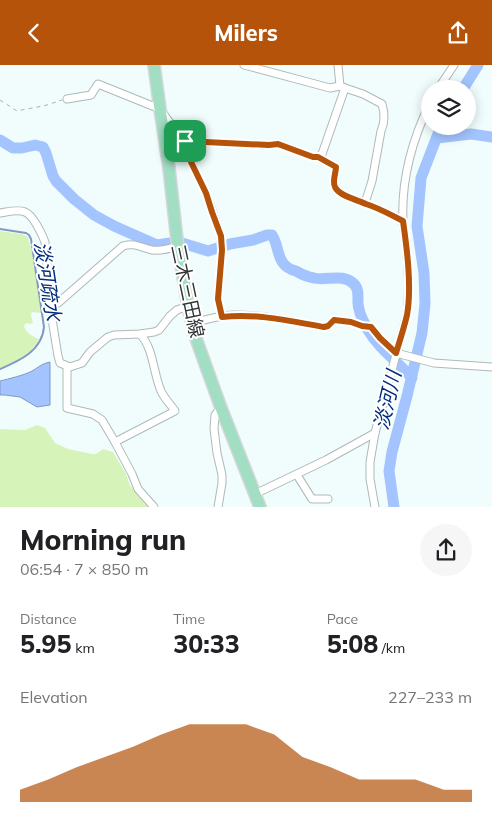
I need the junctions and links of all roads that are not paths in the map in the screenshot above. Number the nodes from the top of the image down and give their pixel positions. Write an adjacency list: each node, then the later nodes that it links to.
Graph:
1 (154, 65): 8 (main road, 三木三田線)
2 (244, 65): 6 (street)
3 (338, 65): 6 (street)
4 (454, 65): 5 (street)
5 (444, 80)
6 (343, 87): 11 (street); 12 (street)
7 (68, 99): 8 (street)
8 (160, 109): 10 (street); 15 (main road, 三木三田線)
9 (421, 122): 14 (street)
10 (185, 141): 11 (street); 18 (street)
11 (318, 157): 12 (street)
12 (365, 203): 14 (street)
13 (0, 213): 17 (street)
14 (403, 221): 21 (street)
15 (178, 246): 16 (main road, 三木三田線); 17 (street)
16 (188, 306): 19 (main road, 三木三田線); 20 (street)
17 (50, 307): 22 (street)
18 (222, 317): 19 (street); 21 (street)
19 (192, 323): 24 (main road, 三木三田線)
20 (140, 334): 22 (street); 26 (street)
21 (396, 353): 23 (street); 25 (street)
22 (67, 367): 26 (street)
23 (492, 367)
24 (221, 408): 28 (main road, 三木三田線); 31 (street)
25 (375, 433): 27 (street); 33 (street)
26 (115, 442): 30 (street)
27 (297, 475): 28 (street); 29 (street)
28 (255, 494): 32 (main road, 三木三田線)
29 (328, 499)
30 (154, 507)
31 (218, 507)
32 (260, 507)
33 (375, 507)

